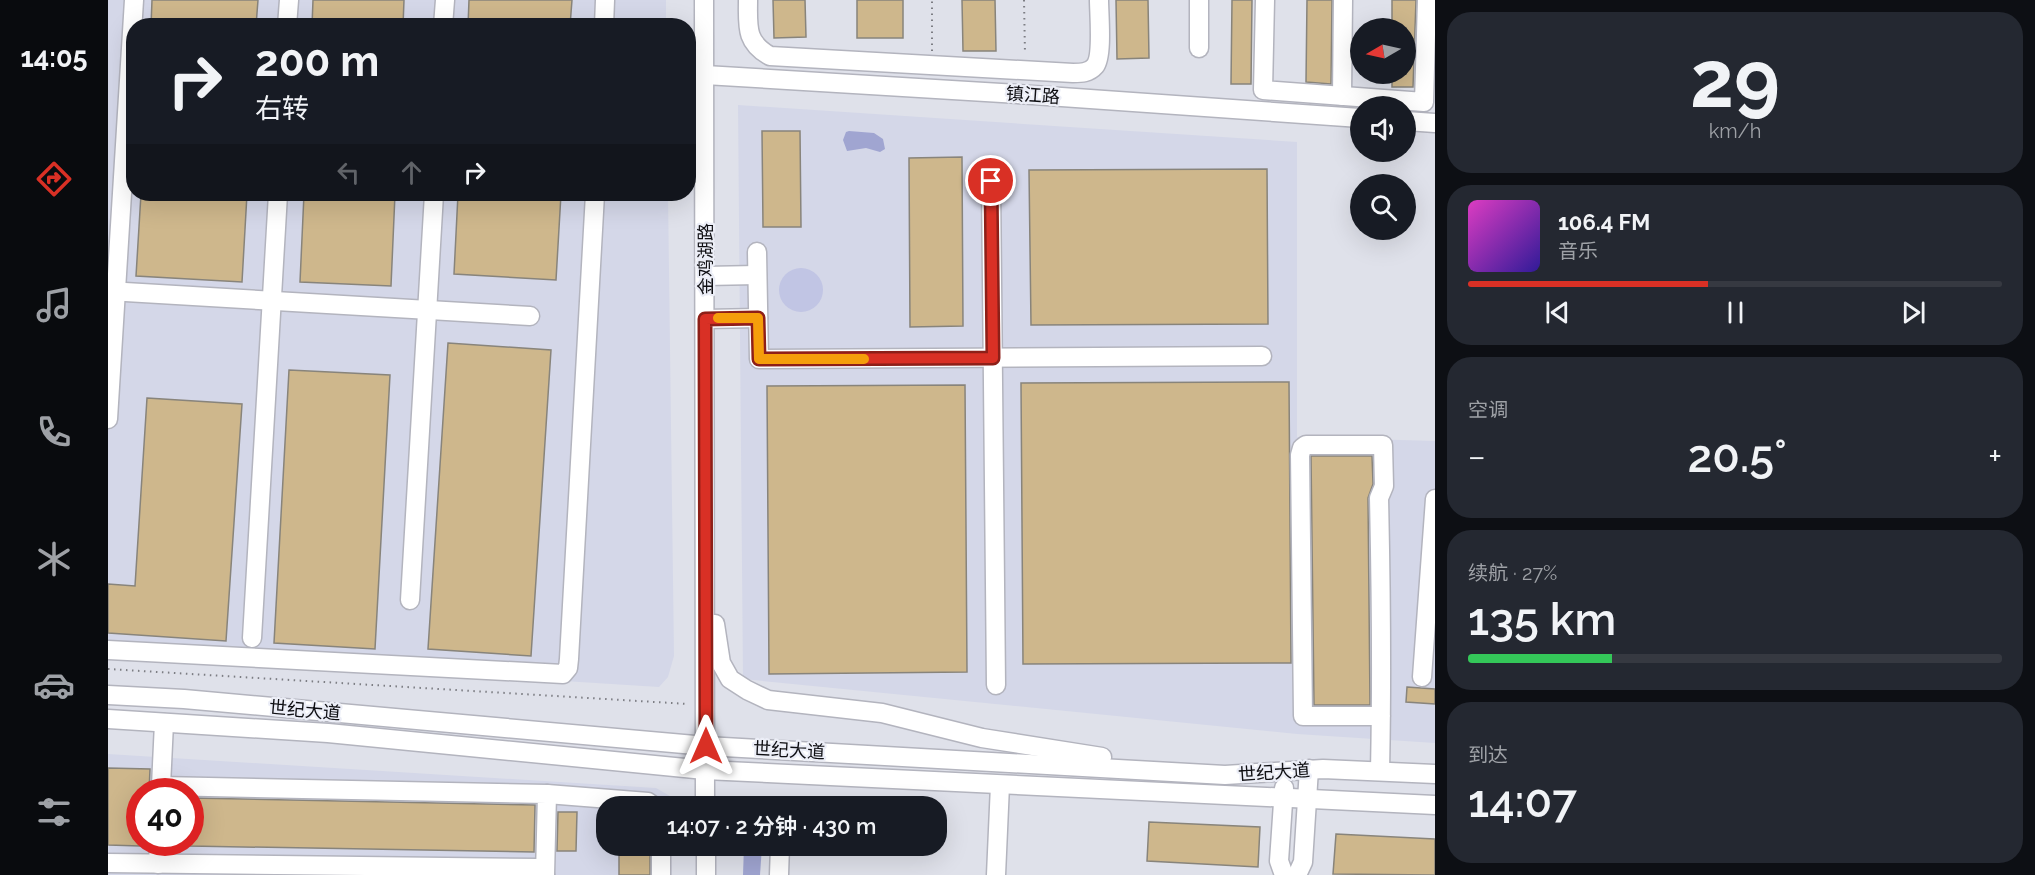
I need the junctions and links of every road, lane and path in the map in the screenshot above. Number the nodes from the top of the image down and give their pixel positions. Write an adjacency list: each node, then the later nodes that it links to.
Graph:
1 (134, 0): 14 (street)
2 (289, 0): 15 (street)
3 (445, 0): 16 (street)
4 (605, 0): 17 (street)
5 (704, 0): 18 (street, 金鸡湖路)
6 (748, 0): 20 (street)
7 (933, 0): 20 (path)
8 (1024, 0): 21 (path)
9 (1098, 0): 21 (street)
10 (1199, 0): 19 (street)
11 (1265, 0): 23 (street)
12 (1344, 0): 23 (street)
13 (1427, 0): 23 (street)
14 (133, 18)
15 (288, 18)
16 (444, 18)
17 (604, 18)
18 (696, 39): 22 (street, 金鸡湖路)
19 (1199, 48)
20 (932, 65): 21 (street)
21 (1026, 71)
22 (697, 75): 25 (street, 镇江路); 34 (street, 金鸡湖路)
23 (1342, 96)
24 (126, 106): 35 (street)
25 (1350, 117)
26 (1416, 122): 27 (street)
27 (1435, 123)
28 (991, 181): 42 (street)
29 (278, 201): 36 (street)
30 (434, 201): 37 (street)
31 (595, 201): 48 (street)
32 (757, 252): 33 (street)
33 (757, 275): 34 (street); 39 (street)
34 (705, 276): 40 (street, 金鸡湖路)
35 (112, 292): 36 (street); 43 (street)
36 (272, 301): 37 (street); 47 (street)
37 (427, 310): 38 (street); 46 (street)
38 (530, 316)
39 (758, 318): 40 (street); 42 (street)
40 (705, 319): 45 (street, 金鸡湖路)
41 (1262, 356): 42 (street)
42 (993, 358): 51 (street)
43 (108, 418)
44 (1435, 499): 50 (street)
45 (706, 569): 53 (street, 金鸡湖路); 63 (street)
46 (410, 600)
47 (252, 638)
48 (108, 650)
49 (108, 669): 53 (path)
50 (1422, 677)
51 (996, 685)
52 (108, 695): 57 (street, 世纪大道)
53 (706, 705): 57 (street, 金鸡湖路)
54 (1381, 716): 54 (street); 61 (street)
55 (108, 719): 56 (street, 世纪大道)
56 (164, 723): 59 (street, 世纪大道); 64 (street)
57 (706, 746): 59 (street, 金鸡湖路); 63 (street, 世纪大道)
58 (1309, 769): 60 (street, 世纪大道); 61 (street, 世纪大道); 71 (street)
59 (705, 770): 65 (street, 世纪大道); 68 (street, 金鸡湖路)
60 (1285, 771): 63 (street, 世纪大道); 70 (street)
61 (1380, 771): 62 (street, 世纪大道)
62 (1435, 774)
63 (1225, 775)
64 (162, 778)
65 (1000, 785): 70 (street, 世纪大道); 85 (street)
66 (204, 790): 67 (street)
67 (547, 794): 69 (street); 81 (street)
68 (705, 796)
69 (596, 798)
70 (1283, 798): 71 (street, 世纪大道); 86 (street)
71 (1307, 799): 72 (street, 世纪大道); 87 (street)
72 (1435, 805)
73 (158, 856): 78 (street)
74 (661, 856): 82 (street)
75 (706, 856): 83 (street)
76 (780, 856): 84 (street)
77 (108, 863): 78 (street)
78 (158, 864): 79 (street)
79 (278, 870): 80 (street)
80 (413, 871): 81 (street)
81 (545, 875)
82 (661, 875)
83 (706, 875)
84 (779, 875)
85 (996, 875)
86 (1284, 875)
87 (1297, 875)

